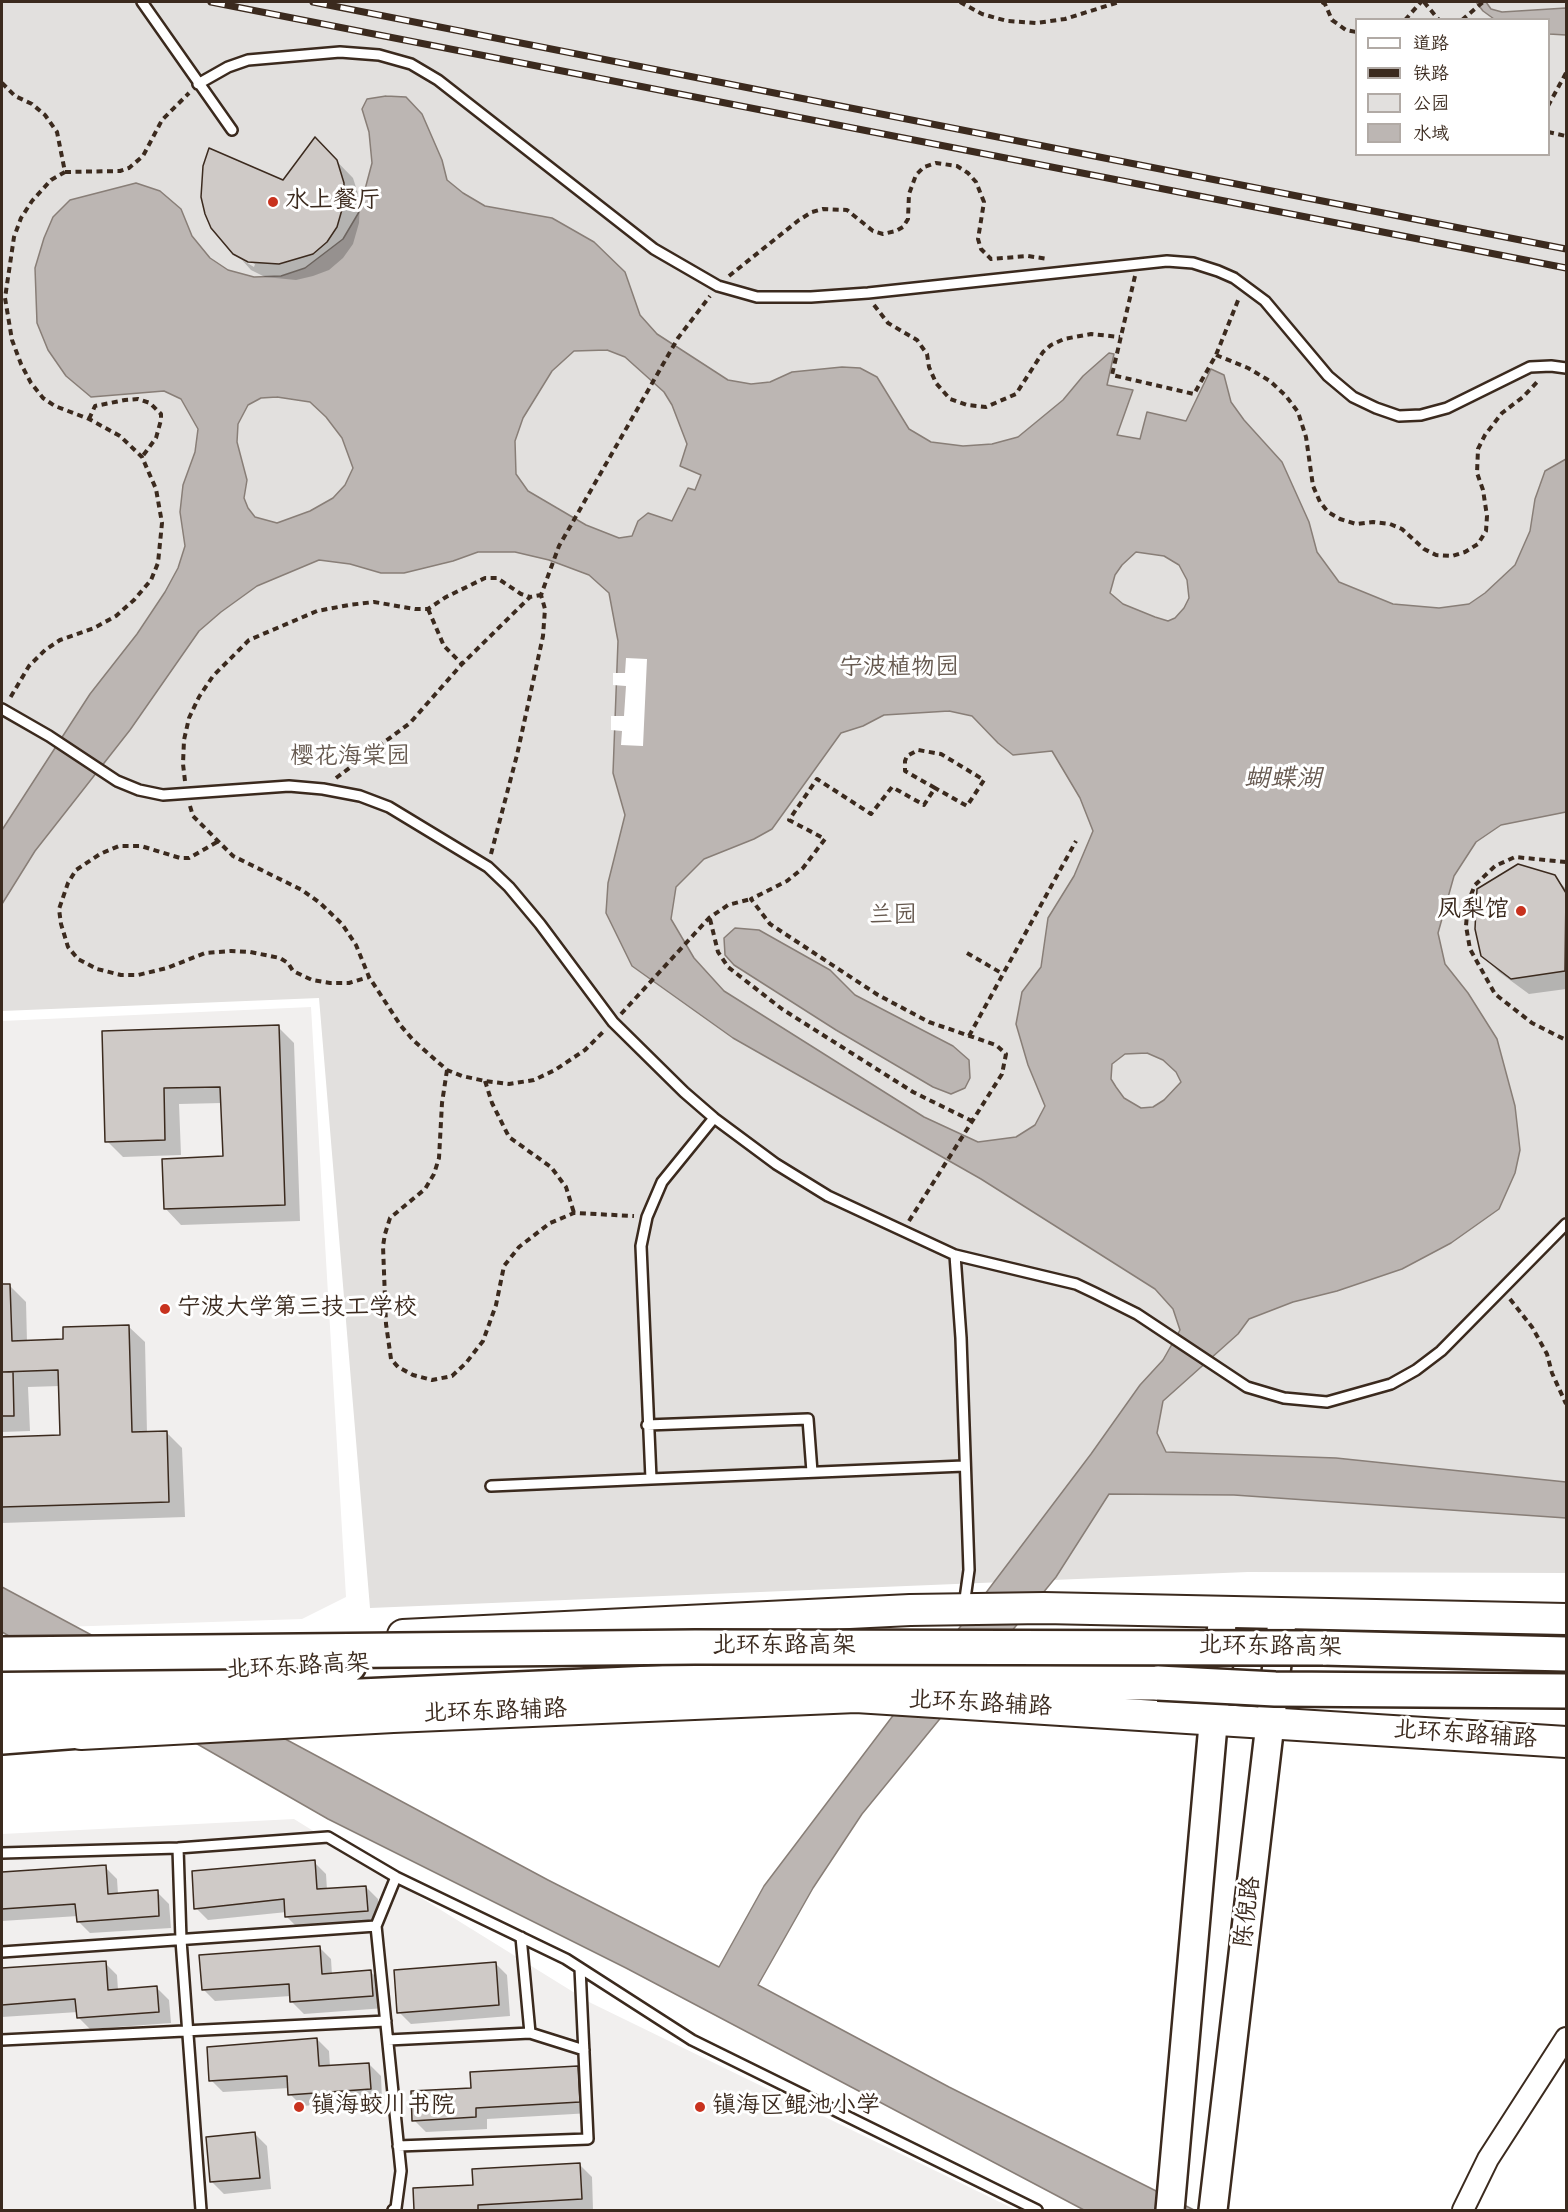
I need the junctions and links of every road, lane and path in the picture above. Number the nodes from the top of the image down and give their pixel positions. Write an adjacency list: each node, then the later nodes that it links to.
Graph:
1 (142, 2): 13 (lane)
2 (960, 2): 3 (path)
3 (1119, 2)
4 (1322, 2): 10 (path)
5 (1423, 2): 7 (path); 8 (path)
6 (1483, 2): 9 (path)
7 (1407, 18)
8 (1437, 18)
9 (1464, 18)
10 (1355, 32)
11 (1566, 73): 14 (path)
12 (2, 83): 18 (path)
13 (198, 84): 15 (lane); 18 (path); 21 (lane)
14 (1550, 102)
15 (232, 129)
16 (1550, 132): 17 (path)
17 (1566, 136)
18 (65, 172): 28 (path)
19 (1138, 264): 20 (lane); 22 (lane); 24 (path)
20 (1050, 275): 21 (path); 23 (lane)
21 (718, 285): 23 (lane); 30 (path)
22 (1244, 285): 25 (path); 26 (lane)
23 (868, 294): 24 (path)
24 (1120, 337): 25 (path)
25 (1216, 355): 26 (path)
26 (1551, 366): 27 (lane)
27 (1566, 368)
28 (89, 420): 29 (path); 29 (path)
29 (142, 458): 34 (path)
30 (541, 595): 31 (path); 41 (path)
31 (530, 597): 32 (path); 33 (path)
32 (428, 609): 33 (path); 37 (path)
33 (462, 664): 36 (path)
34 (2, 709): 37 (lane)
35 (935, 788): 35 (path); 42 (path)
36 (323, 789): 37 (lane); 41 (lane)
37 (186, 794): 39 (path)
38 (1076, 841): 45 (path)
39 (217, 842): 46 (path); 46 (path)
40 (1566, 862): 49 (path)
41 (488, 867): 47 (lane)
42 (751, 899): 43 (path); 48 (path)
43 (710, 918): 47 (path); 53 (path)
44 (967, 953): 45 (path)
45 (1002, 974): 48 (path)
46 (369, 977): 50 (path)
47 (613, 1022): 51 (path); 52 (lane)
48 (969, 1036): 53 (path)
49 (1566, 1040)
50 (447, 1070): 51 (path); 54 (path)
51 (485, 1081): 54 (path)
52 (714, 1118): 55 (lane); 57 (lane)
53 (972, 1121): 57 (path)
54 (574, 1213): 55 (path)
55 (647, 1217): 61 (lane)
56 (1566, 1224): 59 (lane)
57 (902, 1232): 58 (lane)
58 (955, 1255): 59 (lane); 62 (lane)
59 (1502, 1289): 60 (path)
60 (1566, 1404)
61 (647, 1425): 63 (lane); 64 (lane)
62 (964, 1466): 63 (lane); 66 (lane)
63 (812, 1472): 64 (lane)
64 (651, 1479): 65 (lane)
65 (491, 1486)
66 (963, 1609): 67 (main road); 71 (main road, bridge)
67 (1222, 1612): 68 (main road); 77 (street)
68 (1283, 1613): 69 (main road); 78 (street, 陈倪路)
69 (1566, 1619)
70 (695, 1647): 71 (highway, bridge); 72 (highway, 北环东路高架, bridge); 74 (highway, 北环东路高架, bridge)
71 (2, 1654)
72 (1566, 1654)
73 (697, 1682): 75 (highway, 北环东路高架, bridge); 76 (highway, 北环东路高架); 79 (highway)
74 (2, 1684)
75 (1566, 1691)
76 (2, 1712)
77 (1213, 1719): 78 (main road, 北环东路辅路); 79 (main road, 北环东路辅路); 100 (street)
78 (1271, 1724): 80 (main road, 北环东路辅路); 101 (street, 陈倪路)
79 (2, 1738)
80 (1566, 1742)
81 (178, 1848): 82 (lane); 83 (lane); 86 (lane)
82 (2, 1853)
83 (396, 1877): 84 (lane); 85 (lane)
84 (376, 1926): 86 (lane); 89 (lane)
85 (521, 1937): 88 (lane); 91 (lane)
86 (181, 1940): 87 (lane); 90 (lane)
87 (2, 1952)
88 (580, 1968): 95 (lane); 99 (lane)
89 (386, 2022): 90 (lane); 94 (lane)
90 (188, 2030): 93 (lane); 97 (lane)
91 (530, 2033): 94 (lane); 95 (lane)
92 (1566, 2038): 102 (street)
93 (2, 2040)
94 (388, 2040): 96 (lane)
95 (584, 2050): 96 (lane)
96 (398, 2146): 98 (lane)
97 (201, 2211)
98 (393, 2211)
99 (1037, 2211)
100 (1170, 2211)
101 (1213, 2211)
102 (1463, 2211)

